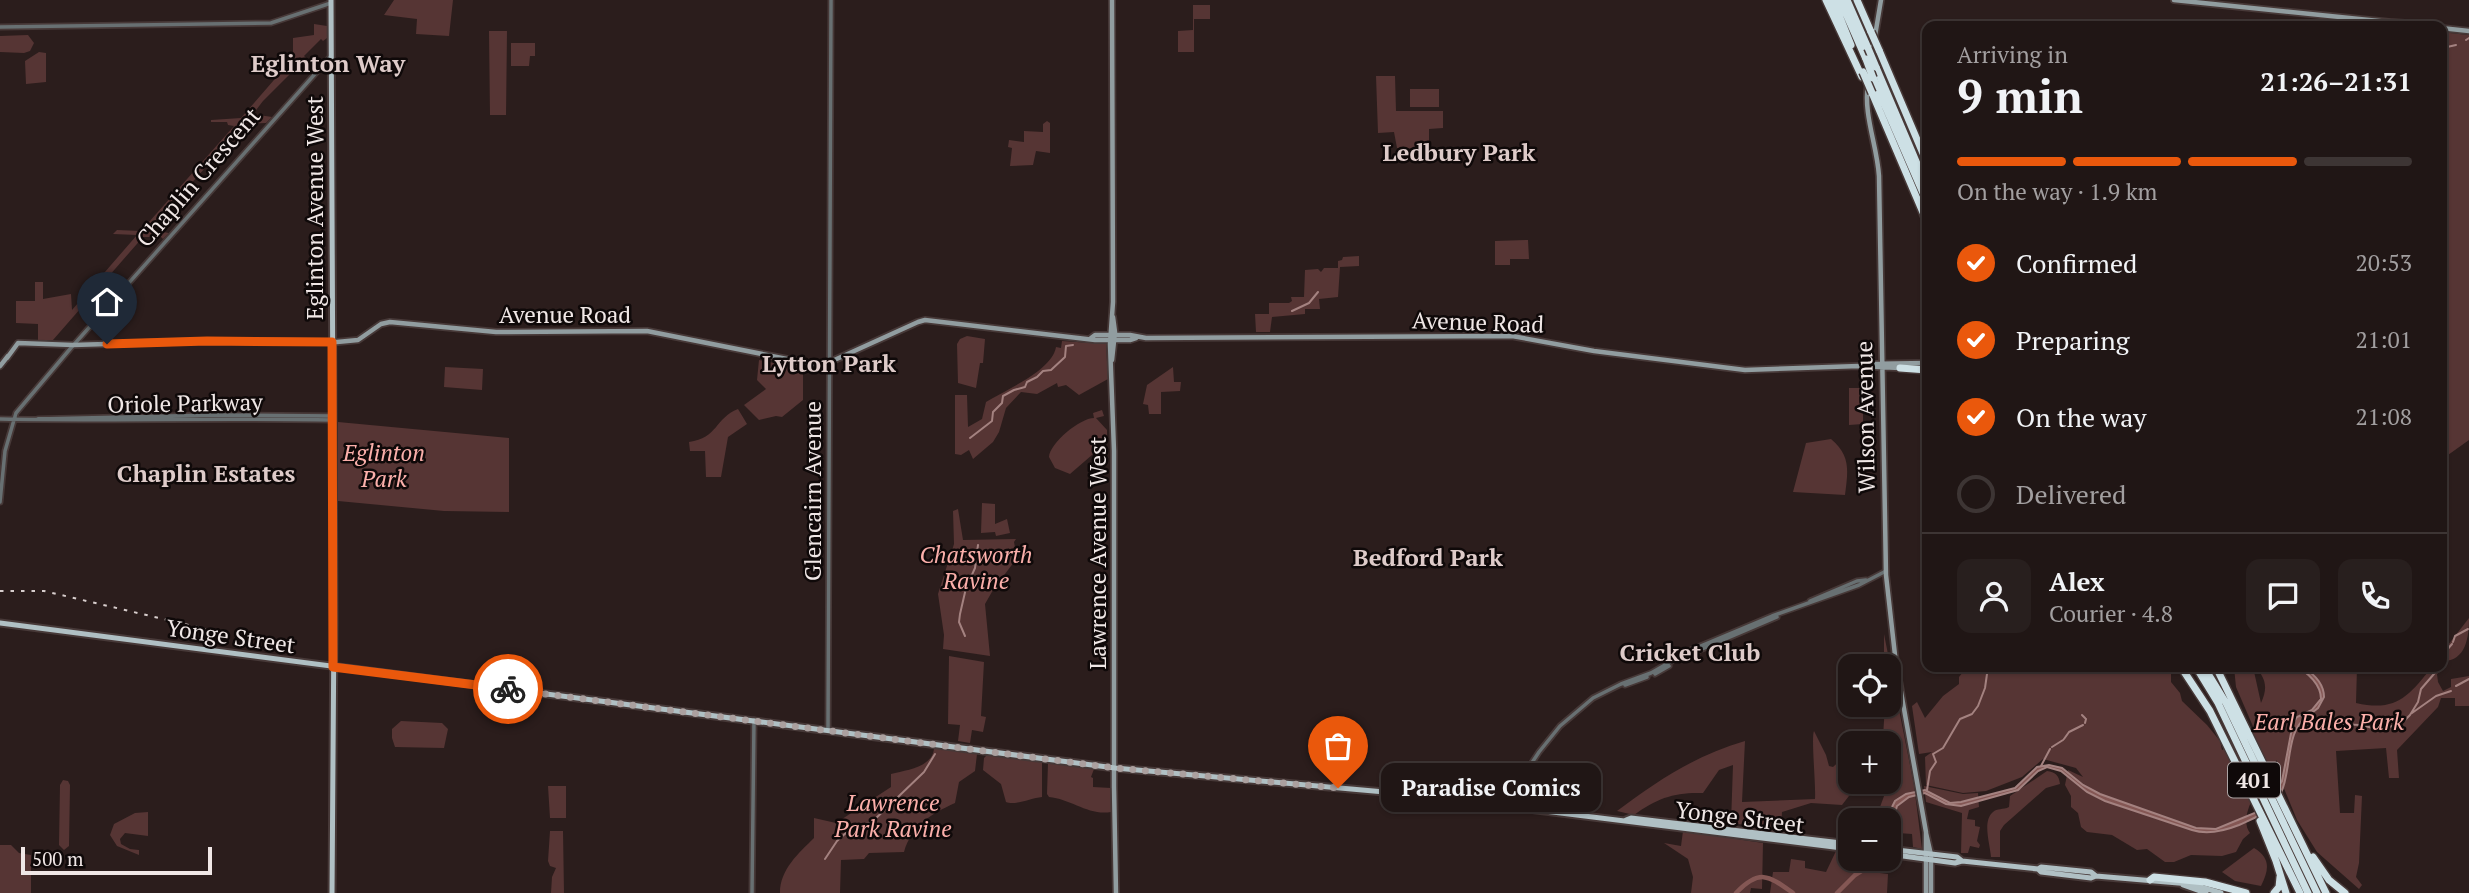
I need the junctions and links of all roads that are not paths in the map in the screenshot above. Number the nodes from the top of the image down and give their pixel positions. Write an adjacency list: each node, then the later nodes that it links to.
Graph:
1 (831, 0): 24 (street, Glencairn Avenue)
2 (1112, 0): 21 (main road, Lawrence Avenue West)
3 (1826, 0): 16 (highway)
4 (1833, 0): 16 (highway)
5 (1840, 0): 19 (highway, bridge)
6 (1847, 0): 18 (highway, bridge)
7 (1857, 0): 17 (highway, bridge)
8 (1881, 0): 25 (main road, Wilson Avenue)
9 (2174, 0): 11 (main road)
10 (331, 1): 12 (street); 15 (main road, Eglinton Avenue West)
11 (2378, 21)
12 (0, 27)
13 (2447, 28): 14 (main road)
14 (2469, 30)
15 (331, 56): 22 (main road, Eglinton Avenue West); 23 (street, Chaplin Crescent)
16 (1862, 74): 20 (highway, bridge)
17 (1922, 151)
18 (1922, 175)
19 (1922, 190)
20 (1922, 210)
21 (1112, 338): 24 (main road, Avenue Road); 25 (main road, Avenue Road); 44 (main road, Lawrence Avenue West)
22 (332, 342): 23 (main road, Avenue Road); 24 (main road, Avenue Road); 30 (main road, Eglinton Avenue West)
23 (74, 345): 26 (main road, Avenue Road); 32 (street, Chaplin Crescent)
24 (830, 362): 43 (street, Glencairn Avenue)
25 (1881, 365): 27 (main road, Avenue Road); 29 (main road, Avenue Road); 34 (main road, Wilson Avenue)
26 (0, 366)
27 (1922, 367)
28 (1922, 367): 29 (highway)
29 (1900, 368)
30 (332, 418): 32 (street, Oriole Parkway); 36 (main road, Eglinton Avenue West)
31 (0, 419): 32 (street, Oriole Parkway)
32 (13, 419): 33 (street, Chaplin Crescent)
33 (0, 502)
34 (1886, 571): 46 (street); 53 (main road, Wilson Avenue)
35 (0, 623): 36 (main road, Yonge Street)
36 (333, 667): 42 (main road, Yonge Street); 57 (main road, Eglinton Avenue West)
37 (2184, 672): 45 (highway, 401)
38 (2204, 672): 41 (highway, 401)
39 (2205, 672): 41 (highway, 401)
40 (2218, 672): 41 (highway, 401)
41 (2226, 701): 50 (highway, 401); 52 (highway, 401)
42 (754, 720): 43 (main road, Yonge Street); 58 (street)
43 (828, 729): 44 (main road, Yonge Street)
44 (1114, 768): 46 (main road, Yonge Street); 59 (main road, Lawrence Avenue West)
45 (2242, 775): 54 (highway); 66 (highway, 401)
46 (1515, 806): 47 (main road, Yonge Street)
47 (1626, 820): 48 (main road, Yonge Street); 49 (main road, Yonge Street)
48 (1838, 843)
49 (1838, 848)
50 (2294, 853): 67 (highway, 401); 68 (highway, 401)
51 (1901, 854): 53 (main road)
52 (2309, 854): 69 (highway); 70 (highway)
53 (1929, 857): 55 (main road); 60 (main road, Wilson Avenue)
54 (2280, 873): 64 (highway); 65 (highway)
55 (2150, 880): 56 (main road); 63 (highway)
56 (2180, 884): 61 (main road); 62 (main road)
57 (332, 893)
58 (752, 893)
59 (1116, 893)
60 (1928, 893)
61 (2206, 893)
62 (2221, 893)
63 (2246, 893)
64 (2274, 893)
65 (2286, 893)
66 (2300, 893)
67 (2308, 893)
68 (2318, 893)
69 (2326, 893)
70 (2345, 893)

